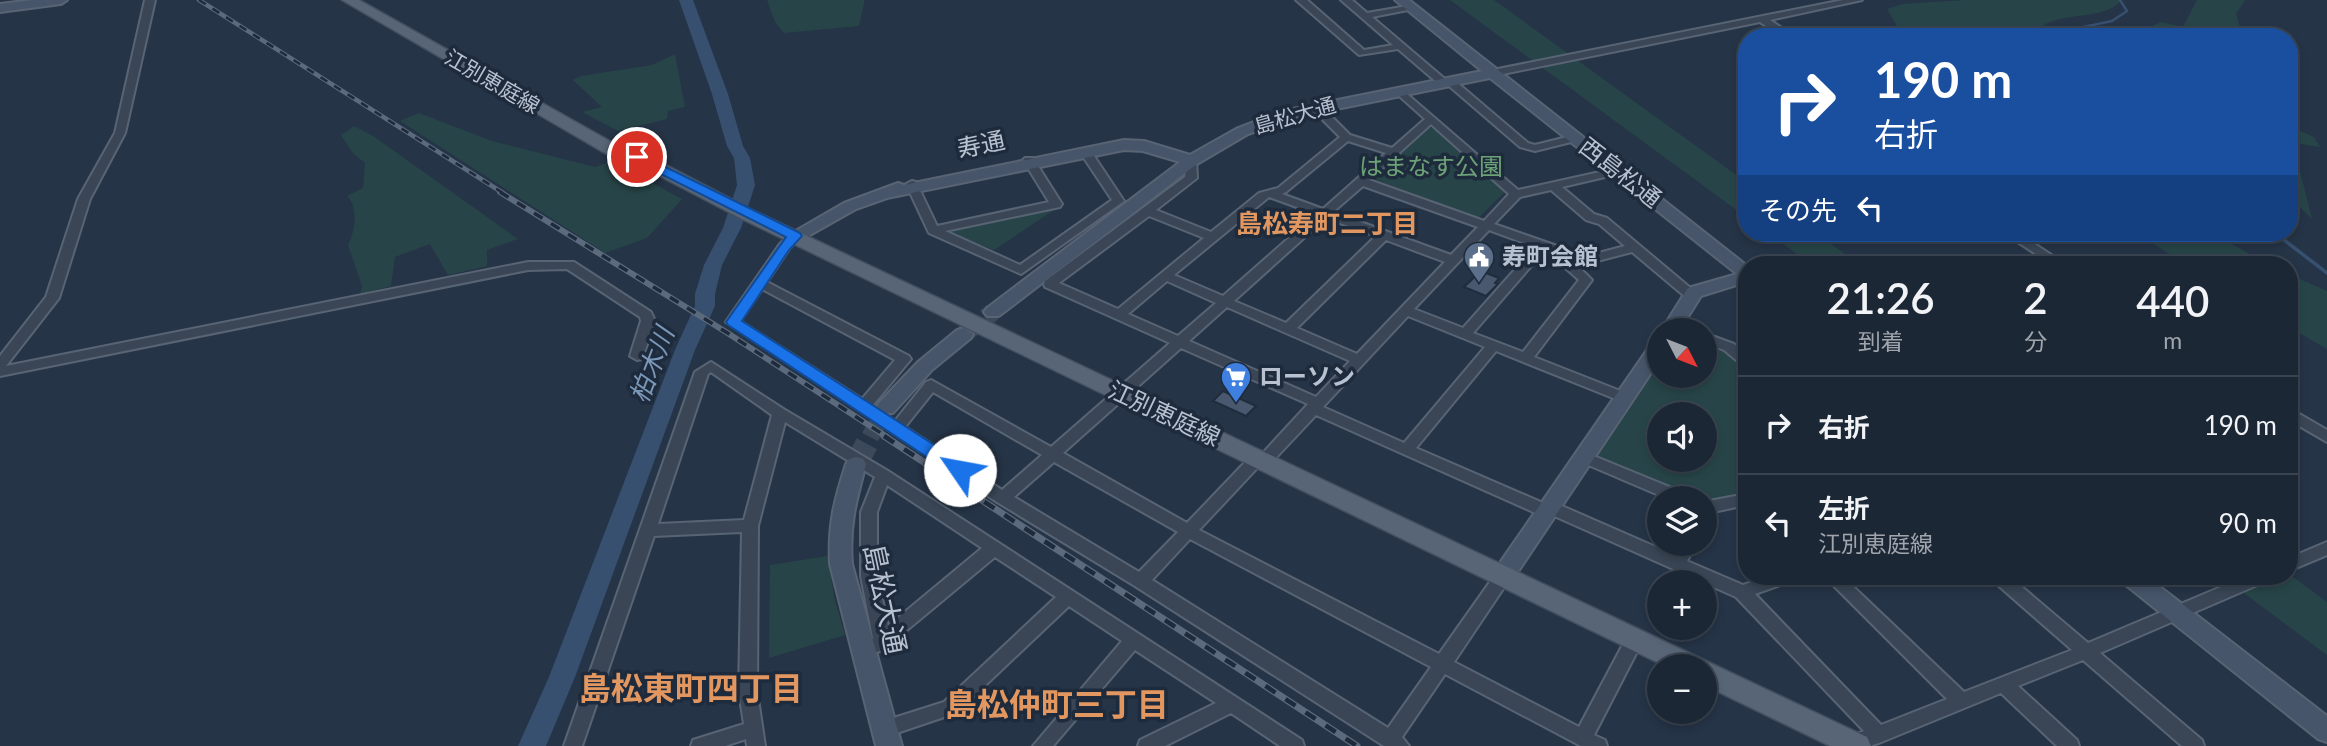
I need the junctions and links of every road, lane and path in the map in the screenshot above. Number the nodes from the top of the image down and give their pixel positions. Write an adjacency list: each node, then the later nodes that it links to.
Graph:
1 (61, 0): 9 (street)
2 (150, 0): 67 (street)
3 (349, 0): 23 (main road, 江別恵庭線)
4 (366, 0): 23 (main road, 江別恵庭線)
5 (1301, 0): 13 (street)
6 (1346, 0): 10 (street)
7 (1857, 0): 11 (street)
8 (1406, 4): 10 (street); 14 (street)
9 (0, 8)
10 (1365, 16): 13 (street)
11 (1762, 19): 12 (street); 14 (street)
12 (1776, 28)
13 (1401, 46): 15 (street)
14 (1493, 73): 15 (street, 島松大通); 20 (street, 西島松通)
15 (1447, 82): 16 (street, 島松大通); 20 (street)
16 (1400, 91): 17 (street, 島松大通); 18 (street)
17 (1317, 108): 19 (street); 24 (street, 島松大通)
18 (1431, 119): 22 (street); 32 (street)
19 (1346, 137): 22 (street); 31 (street)
20 (1575, 138): 26 (street, 西島松通)
21 (1086, 152): 24 (street, 寿通); 25 (street, 寿通); 36 (street)
22 (1394, 152): 27 (street)
23 (637, 157): 38 (main road, 江別恵庭線)
24 (1192, 161): 33 (street); 53 (street, 島松大通)
25 (1031, 162): 29 (street, 寿通); 36 (street)
26 (1618, 171): 28 (street); 46 (street, 西島松通)
27 (1361, 181): 34 (street); 35 (street)
28 (1553, 185): 32 (street); 42 (street)
29 (913, 186): 30 (street, 寿通); 36 (street)
30 (886, 193): 38 (street, 寿通)
31 (1269, 193): 34 (street); 39 (street)
32 (1516, 194): 35 (street)
33 (1148, 211): 39 (street); 54 (street)
34 (1325, 214): 37 (street); 51 (street)
35 (1485, 225): 41 (street); 44 (street)
36 (933, 230)
37 (1384, 235): 44 (street); 56 (street)
38 (795, 236): 49 (street); 69 (main road, 江別恵庭線)
39 (1213, 237): 47 (street)
40 (2024, 242): 43 (street)
41 (1543, 245): 45 (street); 58 (street)
42 (1635, 247): 45 (street); 50 (street)
43 (2046, 256)
44 (1451, 260): 52 (street)
45 (1571, 264): 64 (street)
46 (1738, 268)
47 (1165, 276): 51 (street); 54 (street)
48 (1738, 278): 50 (street)
49 (761, 284): 72 (street); 72 (street)
50 (1693, 296): 55 (street)
51 (1223, 302): 56 (street); 59 (street)
52 (1404, 310): 58 (street); 65 (street)
53 (993, 312)
54 (1120, 314): 59 (street)
55 (1682, 318)
56 (1287, 329): 65 (street)
57 (964, 334): 73 (street)
58 (1465, 334): 61 (street)
59 (1181, 340): 69 (street); 71 (street)
60 (1717, 342): 62 (street)
61 (1494, 345): 64 (street); 78 (street)
62 (1738, 354)
63 (637, 356): 68 (street)
64 (1526, 358): 70 (street)
65 (1358, 359): 71 (street)
66 (1647, 363): 70 (street)
67 (0, 365)
68 (0, 372)
69 (1120, 393): 79 (street); 81 (main road, 江別恵庭線)
70 (1623, 397): 80 (street)
71 (1315, 405): 78 (street); 81 (street)
72 (864, 406): 76 (street)
73 (886, 408)
74 (780, 412): 83 (street); 89 (street); 90 (street)
75 (2298, 419): 77 (street)
76 (896, 429): 79 (street); 85 (street)
77 (2327, 437)
78 (1407, 449): 88 (street)
79 (1052, 454): 85 (street); 91 (street)
80 (1584, 457): 84 (street); 88 (street)
81 (1261, 459): 91 (street); 97 (main road, 江別恵庭線)
82 (856, 464): 109 (street, 島松大通)
83 (883, 475): 92 (street); 109 (street)
84 (1652, 486)
85 (1003, 498): 98 (street)
86 (1738, 502): 87 (street)
87 (1717, 507)
88 (1548, 509): 96 (street); 97 (street)
89 (751, 526): 90 (street); 118 (street)
90 (647, 530): 124 (street)
91 (1188, 531): 98 (street); 112 (street)
92 (994, 548): 105 (street); 109 (street)
93 (2327, 548): 95 (street)
94 (1681, 556): 96 (street)
95 (2298, 561)
96 (1677, 564): 104 (street)
97 (1503, 576): 107 (main road, 江別恵庭線); 112 (street)
98 (1141, 581): 122 (street)
99 (1763, 585): 104 (street)
100 (1841, 585): 115 (street)
101 (2008, 585): 110 (street)
102 (2142, 585): 106 (street)
103 (2242, 585): 106 (street)
104 (1742, 592): 123 (street)
105 (1068, 596): 108 (street); 119 (street)
106 (2177, 612): 110 (street); 117 (street)
107 (1635, 638): 111 (main road, 江別恵庭線); 121 (street)
108 (1133, 640): 116 (street); 126 (street)
109 (873, 648): 119 (street, 島松大通)
110 (2085, 652): 114 (street); 130 (street)
111 (1667, 654)
112 (1443, 664): 121 (street); 122 (street)
113 (1717, 678): 123 (main road)
114 (2004, 685): 115 (street); 129 (street)
115 (1964, 702): 123 (street)
116 (1232, 704): 120 (street); 128 (street)
117 (2327, 731)
118 (754, 738): 125 (street)
119 (887, 738)
120 (1174, 741): 127 (street)
121 (1591, 742)
122 (1395, 743)
123 (1859, 743)
124 (573, 746)
125 (700, 746)
126 (1042, 746)
127 (1147, 746)
128 (1295, 746)
129 (2070, 746)
130 (2195, 746)

